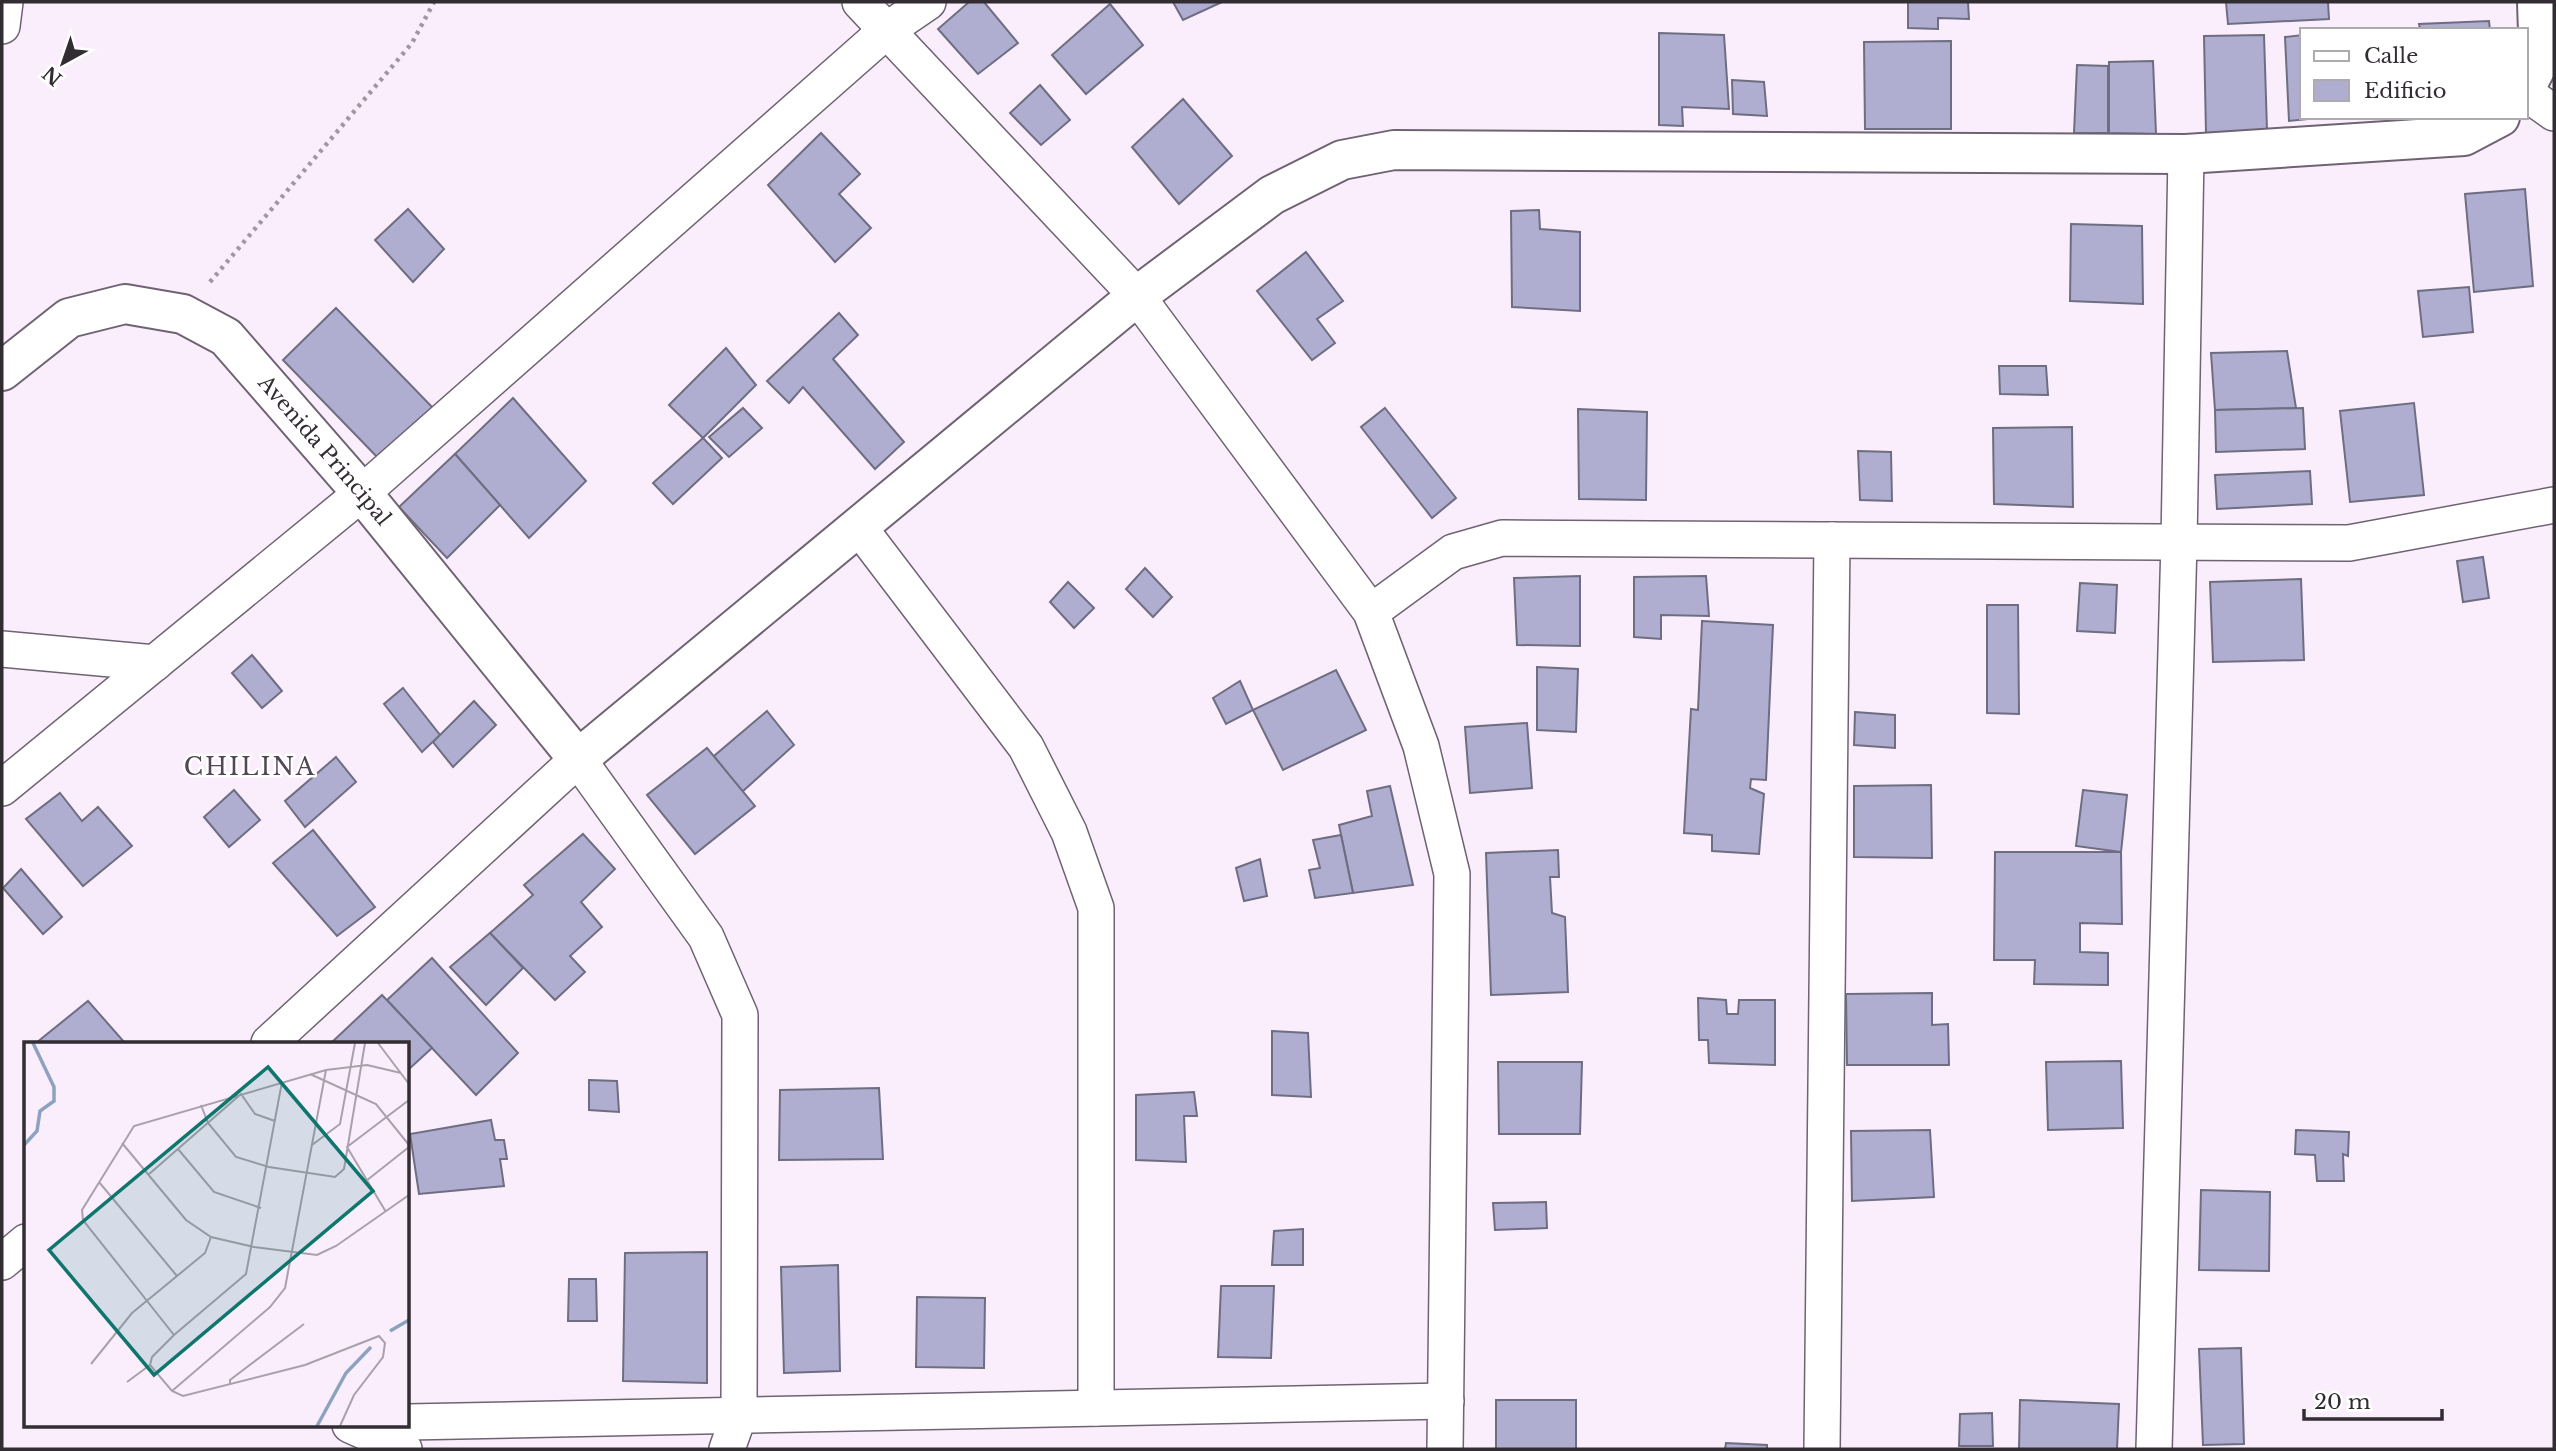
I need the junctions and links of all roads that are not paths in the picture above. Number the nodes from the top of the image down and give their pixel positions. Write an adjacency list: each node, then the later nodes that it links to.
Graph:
1 (5, 2): 5 (street)
2 (860, 2): 6 (street)
3 (928, 2): 6 (street)
4 (2537, 2): 7 (street)
5 (2, 26)
6 (887, 30): 12 (street); 14 (street)
7 (2528, 83)
8 (2528, 94): 9 (street)
9 (2554, 113)
10 (2496, 119): 11 (street)
11 (2186, 154): 12 (street); 18 (street)
12 (1136, 296): 16 (street); 19 (street)
13 (2, 371): 14 (street, Avenida Principal)
14 (362, 493): 21 (street); 22 (street, Avenida Principal)
15 (2554, 505): 18 (street)
16 (858, 526): 22 (street); 30 (street)
17 (1832, 540): 18 (street); 19 (street); 37 (street)
18 (2179, 541): 38 (street)
19 (1371, 612): 29 (street)
20 (2, 649): 21 (street)
21 (155, 663): 23 (street)
22 (578, 760): 24 (street); 31 (street)
23 (2, 788)
24 (272, 1042)
25 (24, 1244): 26 (street)
26 (2, 1262)
27 (2, 1269): 28 (street)
28 (24, 1279)
29 (1446, 1401): 30 (street); 36 (street)
30 (1096, 1408): 31 (street)
31 (739, 1415): 32 (street); 35 (street)
32 (410, 1422)
33 (352, 1426): 34 (street)
34 (404, 1449)
35 (727, 1449)
36 (1446, 1449)
37 (1822, 1449)
38 (2154, 1449)

